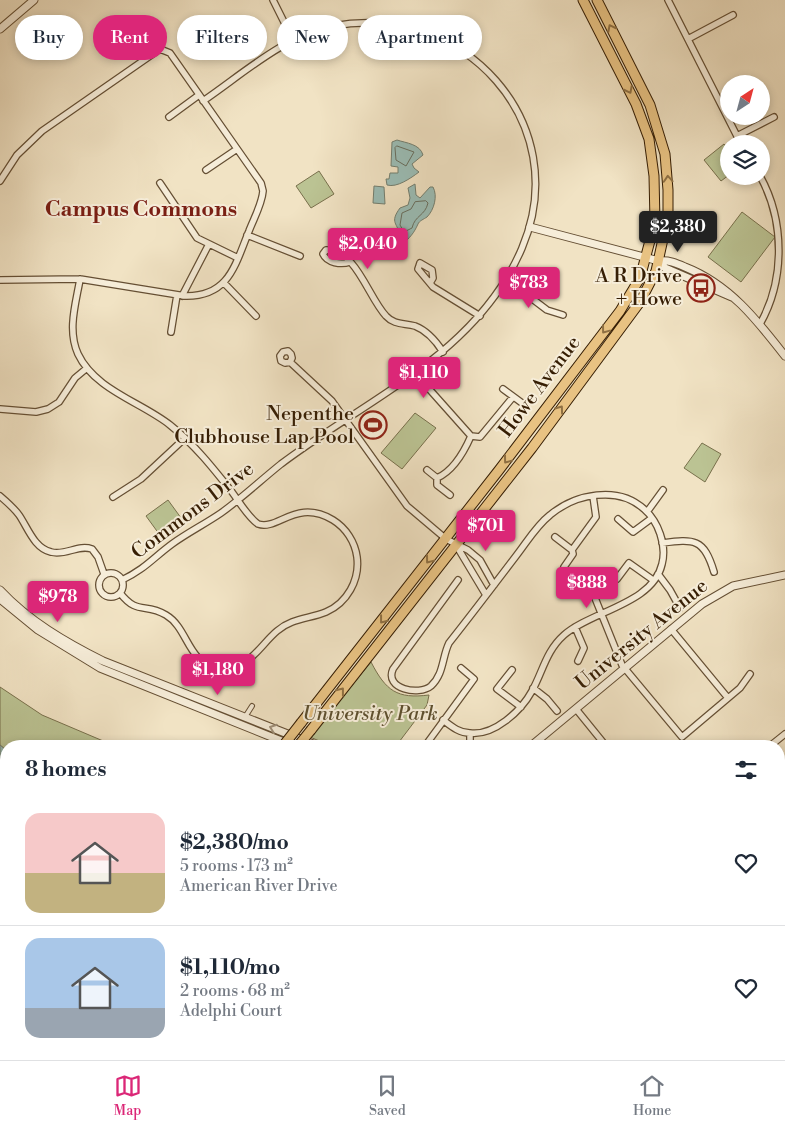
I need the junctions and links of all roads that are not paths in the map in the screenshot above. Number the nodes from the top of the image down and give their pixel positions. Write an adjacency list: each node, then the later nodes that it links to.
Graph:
1 (34, 0): 9 (street)
2 (273, 0): 6 (street)
3 (583, 0): 28 (main road, Howe Avenue, one-way to 28)
4 (597, 0): 29 (main road, Howe Avenue, one-way to 4)
5 (668, 0): 10 (street)
6 (280, 15)
7 (733, 15): 10 (street)
8 (348, 25): 23 (street, Commons Drive)
9 (0, 29)
10 (688, 39): 16 (street)
11 (277, 51): 13 (street, Commons Drive)
12 (199, 96): 13 (street); 14 (street); 20 (street)
13 (203, 101): 18 (street)
14 (169, 117)
15 (774, 117): 17 (street)
16 (736, 135)
17 (739, 135)
18 (237, 149): 19 (street); 24 (street)
19 (206, 170)
20 (0, 181)
21 (160, 183): 25 (street)
22 (765, 185): 40 (street)
23 (530, 227): 28 (street); 32 (street, Commons Drive)
24 (247, 235): 26 (street); 27 (street)
25 (209, 244): 27 (street); 36 (street)
26 (300, 256)
27 (238, 258): 34 (street)
28 (647, 258): 29 (street); 66 (main road, Howe Avenue, one-way to 66)
29 (659, 261): 40 (street); 68 (main road, Howe Avenue, one-way to 29)
30 (350, 262): 42 (street)
31 (80, 279): 33 (street); 36 (street); 45 (street)
32 (506, 279): 37 (street); 39 (street, Commons Drive)
33 (0, 280)
34 (224, 283): 36 (street); 38 (street)
35 (430, 283): 39 (street)
36 (180, 295): 41 (street)
37 (563, 315)
38 (256, 316)
39 (480, 316): 42 (street, Commons Drive)
40 (760, 324): 43 (street)
41 (171, 332)
42 (443, 352): 46 (street, Commons Drive)
43 (785, 356)
44 (290, 362): 51 (street)
45 (87, 368): 50 (street); 53 (street)
46 (414, 372): 51 (street, Commons Drive); 52 (street)
47 (503, 389): 48 (street)
48 (513, 396): 49 (street); 52 (street)
49 (522, 403)
50 (0, 409)
51 (345, 420): 61 (street, Commons Drive); 66 (street)
52 (471, 436): 55 (street)
53 (185, 438): 60 (street); 61 (street)
54 (427, 470): 55 (street)
55 (437, 478): 57 (street)
56 (663, 490): 62 (street)
57 (450, 495)
58 (0, 496): 72 (street)
59 (593, 496): 62 (street); 69 (street); 79 (street)
60 (113, 497)
61 (238, 500): 76 (street, Commons Drive); 82 (street)
62 (647, 512): 63 (street)
63 (652, 518): 64 (street); 67 (street)
64 (618, 519)
65 (555, 537): 69 (street)
66 (446, 539): 68 (street); 104 (main road, Howe Avenue, one-way to 104, bridge)
67 (662, 543): 71 (street); 73 (street)
68 (456, 545): 79 (street); 83 (street); 106 (main road, Howe Avenue, one-way to 68, bridge)
69 (572, 550): 70 (street)
70 (564, 567)
71 (714, 572)
72 (104, 574): 76 (street); 82 (street)
73 (658, 574): 78 (street); 85 (street)
74 (785, 576): 88 (street, University Avenue)
75 (617, 578): 78 (street)
76 (122, 580): 82 (street)
77 (458, 580): 83 (street)
78 (653, 580): 86 (street)
79 (494, 584): 83 (street)
80 (585, 587): 86 (street)
81 (0, 590): 100 (street)
82 (120, 593)
83 (486, 595)
84 (0, 600): 103 (street)
85 (680, 608)
86 (601, 614): 87 (street); 91 (street)
87 (575, 627): 89 (street); 94 (street)
88 (671, 629): 91 (street, University Avenue); 95 (street)
89 (578, 661)
90 (461, 668): 101 (street)
91 (625, 669): 95 (street); 98 (street, University Avenue)
92 (512, 670): 97 (street)
93 (750, 674): 95 (street)
94 (533, 688): 97 (street); 99 (street)
95 (728, 698)
96 (252, 706): 100 (street)
97 (521, 707): 102 (street)
98 (576, 709): 109 (street, University Avenue); 110 (street)
99 (557, 711)
100 (244, 718): 105 (street, one-way to 100)
101 (443, 720): 102 (street); 107 (street)
102 (470, 734): 108 (street)
103 (279, 740)
104 (288, 740)
105 (302, 740)
106 (303, 740)
107 (429, 740)
108 (470, 740)
109 (538, 740)
110 (601, 740)

